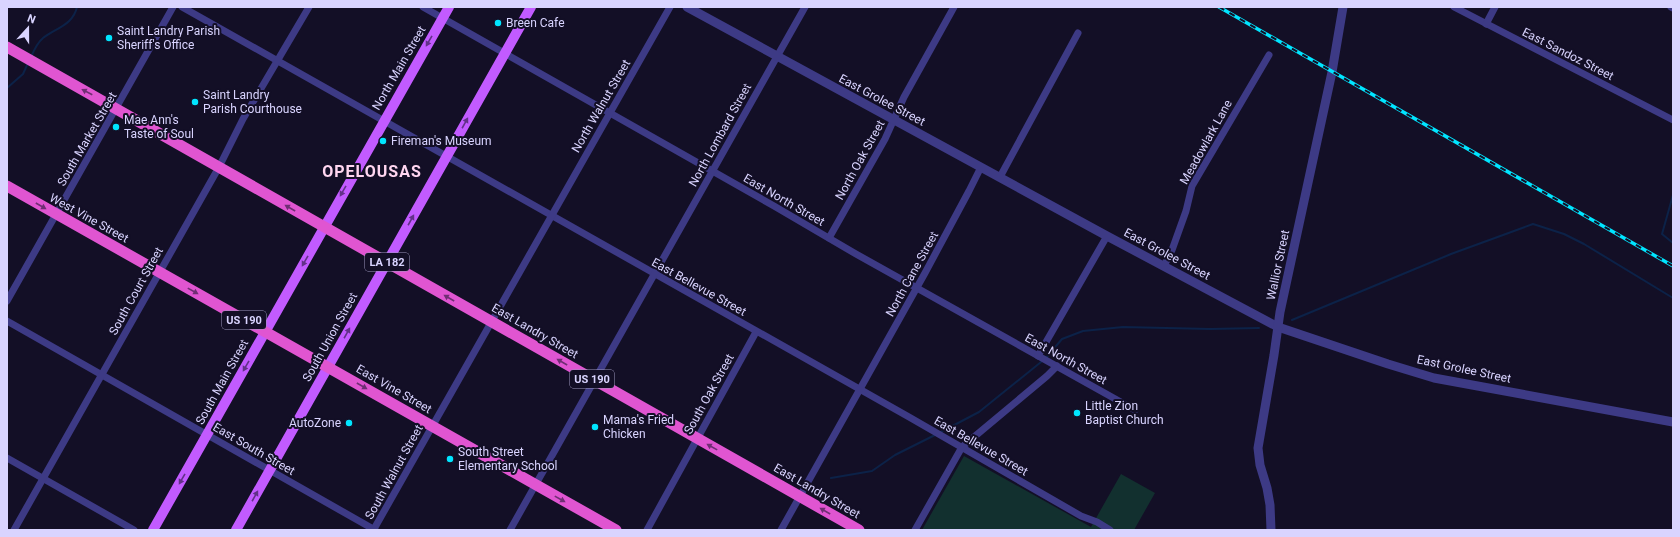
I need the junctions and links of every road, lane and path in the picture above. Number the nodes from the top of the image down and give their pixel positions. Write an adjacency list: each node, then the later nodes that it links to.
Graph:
1 (173, 7): 22 (street, South Market Street)
2 (182, 7): 21 (street, East Bellevue Street)
3 (309, 7): 21 (street, South Court Street)
4 (423, 7): 14 (street, East North Street)
5 (449, 7): 14 (main road, North Main Street)
6 (531, 7): 18 (main road, LA 182)
7 (670, 7): 23 (street, North Walnut Street)
8 (687, 7): 20 (street, East Grolee Street)
9 (805, 7): 20 (street, North Lombard Street)
10 (954, 7): 24 (street, North Oak Street)
11 (1343, 7): 46 (street, Wallior Street)
12 (1454, 7): 15 (street, East Sandoz Street)
13 (1494, 7): 15 (street)
14 (442, 18): 18 (street, East North Street); 26 (main road, North Main Street, one-way to 26)
15 (1486, 24): 25 (street, East Sandoz Street)
16 (1078, 33): 31 (street)
17 (7, 46): 22 (highway, US 190, one-way to 17)
18 (504, 54): 23 (street, East North Street); 27 (main road, LA 182, one-way to 18)
19 (1269, 55): 39 (street, Meadowlark Lane)
20 (777, 56): 24 (street, East Grolee Street); 30 (street, North Lombard Street)
21 (277, 62): 26 (street, East Bellevue Street); 28 (street, South Court Street)
22 (117, 108): 28 (highway, US 190); 33 (street, South Market Street)
23 (610, 114): 30 (street, East North Street); 34 (street, North Walnut Street)
24 (894, 120): 29 (street, East Grolee Street); 37 (street, North Oak Street)
25 (1673, 120)
26 (383, 121): 27 (street, East Bellevue Street); 35 (main road, South Main Street, one-way to 35)
27 (446, 157): 34 (street, East Bellevue Street); 38 (main road, South Union Street / LA 182, one-way to 27)
28 (219, 167): 35 (highway, East Landry Street / US 190, one-way to 28); 40 (street, South Court Street)
29 (981, 167): 31 (street, East Grolee Street); 42 (street, North Cane Street)
30 (712, 172): 37 (street, East North Street); 41 (street, North Lombard Street)
31 (1000, 177): 36 (street, East Grolee Street)
32 (7, 186): 33 (highway, West Vine Street / US 190, one-way to 33)
33 (56, 214): 40 (highway, West Vine Street / US 190); 43 (street, South Market Street)
34 (551, 216): 41 (street, East Bellevue Street); 45 (street, South Walnut Street)
35 (324, 227): 38 (highway, East Landry Street / US 190); 47 (main road, South Main Street, one-way to 47)
36 (1107, 236): 39 (street, East Grolee Street); 49 (street)
37 (828, 238): 42 (street, East North Street)
38 (388, 262): 45 (highway, East Landry Street / US 190, one-way to 38); 51 (main road, South Union Street / LA 182, one-way to 38)
39 (1164, 266): 46 (street, East Grolee Street)
40 (159, 272): 47 (highway, East Vine Street / US 190, one-way to 47); 52 (street, South Court Street)
41 (654, 275): 48 (street, East Bellevue Street); 53 (street, North Lombard Street)
42 (917, 288): 49 (street, East North Street); 54 (street, North Cane Street)
43 (7, 301)
44 (7, 321): 52 (street, East South Street)
45 (492, 322): 53 (highway, East Landry Street / US 190, one-way to 45); 57 (street, South Walnut Street)
46 (1278, 326): 56 (street, East Grolee Street); 78 (street, Wallior Street)
47 (265, 332): 51 (highway, East Vine Street / US 190); 58 (main road, South Main Street, one-way to 58)
48 (756, 332): 54 (street, East Bellevue Street); 59 (street, South Oak Street)
49 (1042, 359): 50 (street, East North Street)
50 (1057, 366): 55 (street, East North Street); 60 (street)
51 (328, 367): 57 (highway, East Vine Street / US 190, one-way to 57); 62 (main road, South Union Street / LA 182)
52 (101, 375): 58 (street, East South Street); 63 (street, South Court Street)
53 (594, 380): 59 (highway, East Landry Street / US 190); 64 (street, North Lombard Street)
54 (860, 390): 60 (street, East Bellevue Street); 65 (street, North Cane Street)
55 (1136, 410)
56 (1673, 422)
57 (432, 426): 64 (highway, East Vine Street / US 190); 70 (street, South Walnut Street)
58 (207, 434): 62 (street, East South Street); 68 (main road, South Main Street, one-way to 68)
59 (697, 438): 65 (highway, East Landry Street / US 190, one-way to 59); 73 (street, South Oak Street)
60 (962, 447): 76 (street); 77 (street, East Bellevue Street)
61 (7, 458): 63 (street)
62 (269, 470): 69 (main road, South Union Street / LA 182, one-way to 62); 70 (street, East South Street)
63 (44, 479): 66 (street, South Court Street); 67 (street)
64 (536, 485): 71 (street, North Lombard Street); 72 (highway, East Vine Street / US 190, one-way to 72)
65 (800, 496): 74 (street, North Cane Street); 75 (highway, East Landry Street / US 190, one-way to 65)
66 (14, 530)
67 (134, 530)
68 (153, 530)
69 (236, 530)
70 (375, 530)
71 (510, 530)
72 (616, 530)
73 (647, 530)
74 (781, 530)
75 (859, 530)
76 (915, 530)
77 (1110, 530)
78 (1272, 530)

